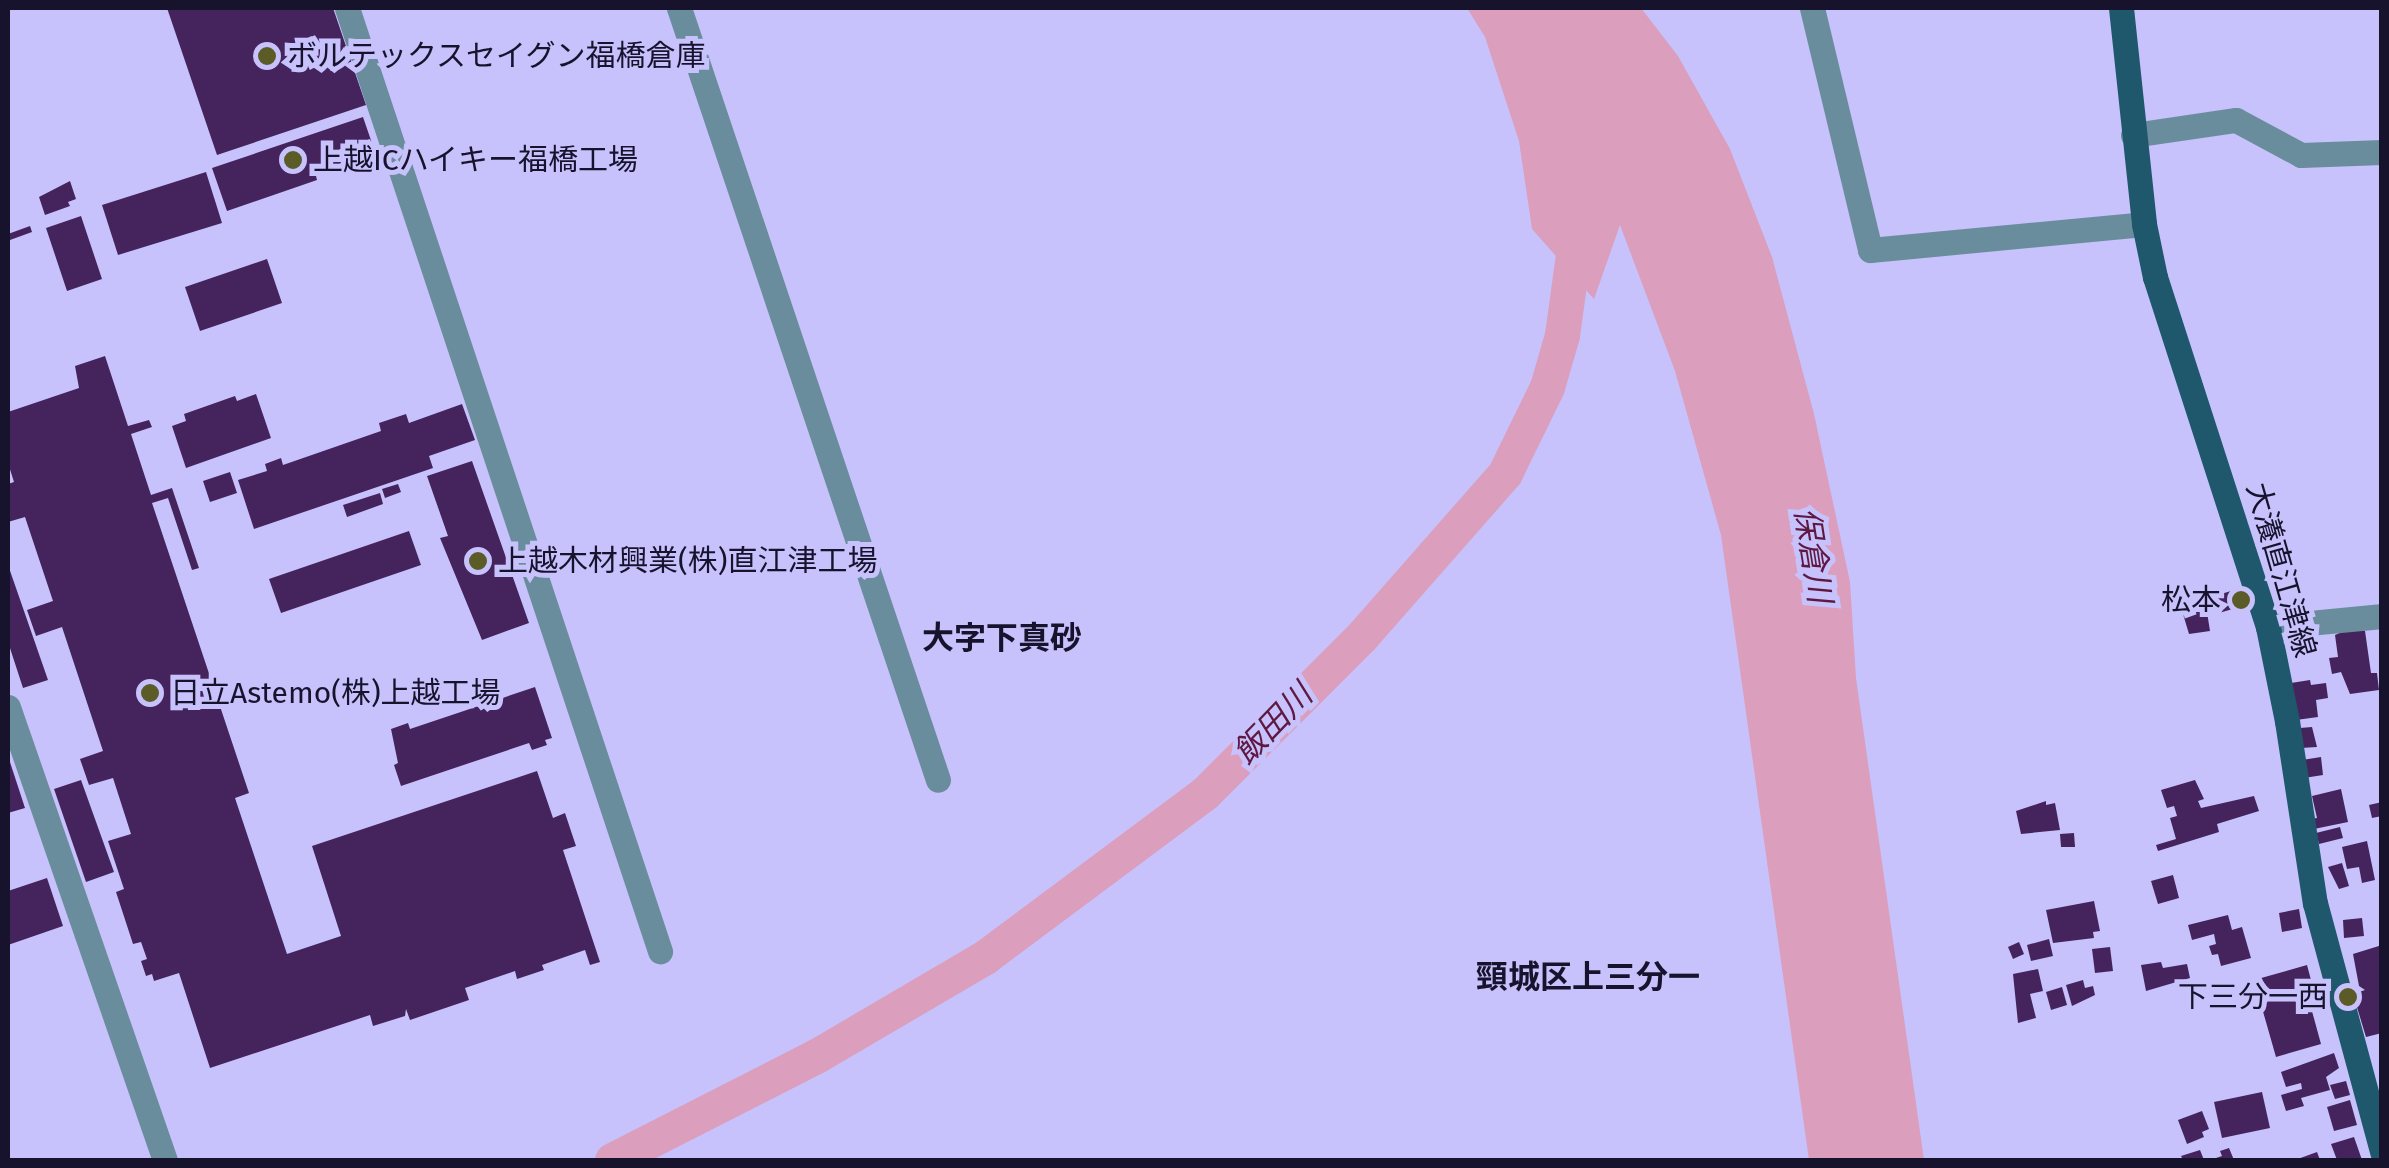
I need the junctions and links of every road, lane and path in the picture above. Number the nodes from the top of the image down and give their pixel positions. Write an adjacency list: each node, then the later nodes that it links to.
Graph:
1 (347, 8): 12 (street)
2 (679, 8): 11 (street)
3 (1812, 8): 7 (street)
4 (2121, 8): 5 (main road, 大瀁直江津線)
5 (2133, 135): 6 (street); 7 (main road, 大瀁直江津線)
6 (2382, 152)
7 (2144, 224): 9 (main road, 大瀁直江津線)
8 (2382, 616): 9 (street)
9 (2268, 626): 13 (main road, 大瀁直江津線)
10 (10, 720): 14 (street)
11 (938, 780)
12 (660, 951)
13 (2382, 1152)
14 (166, 1160)

